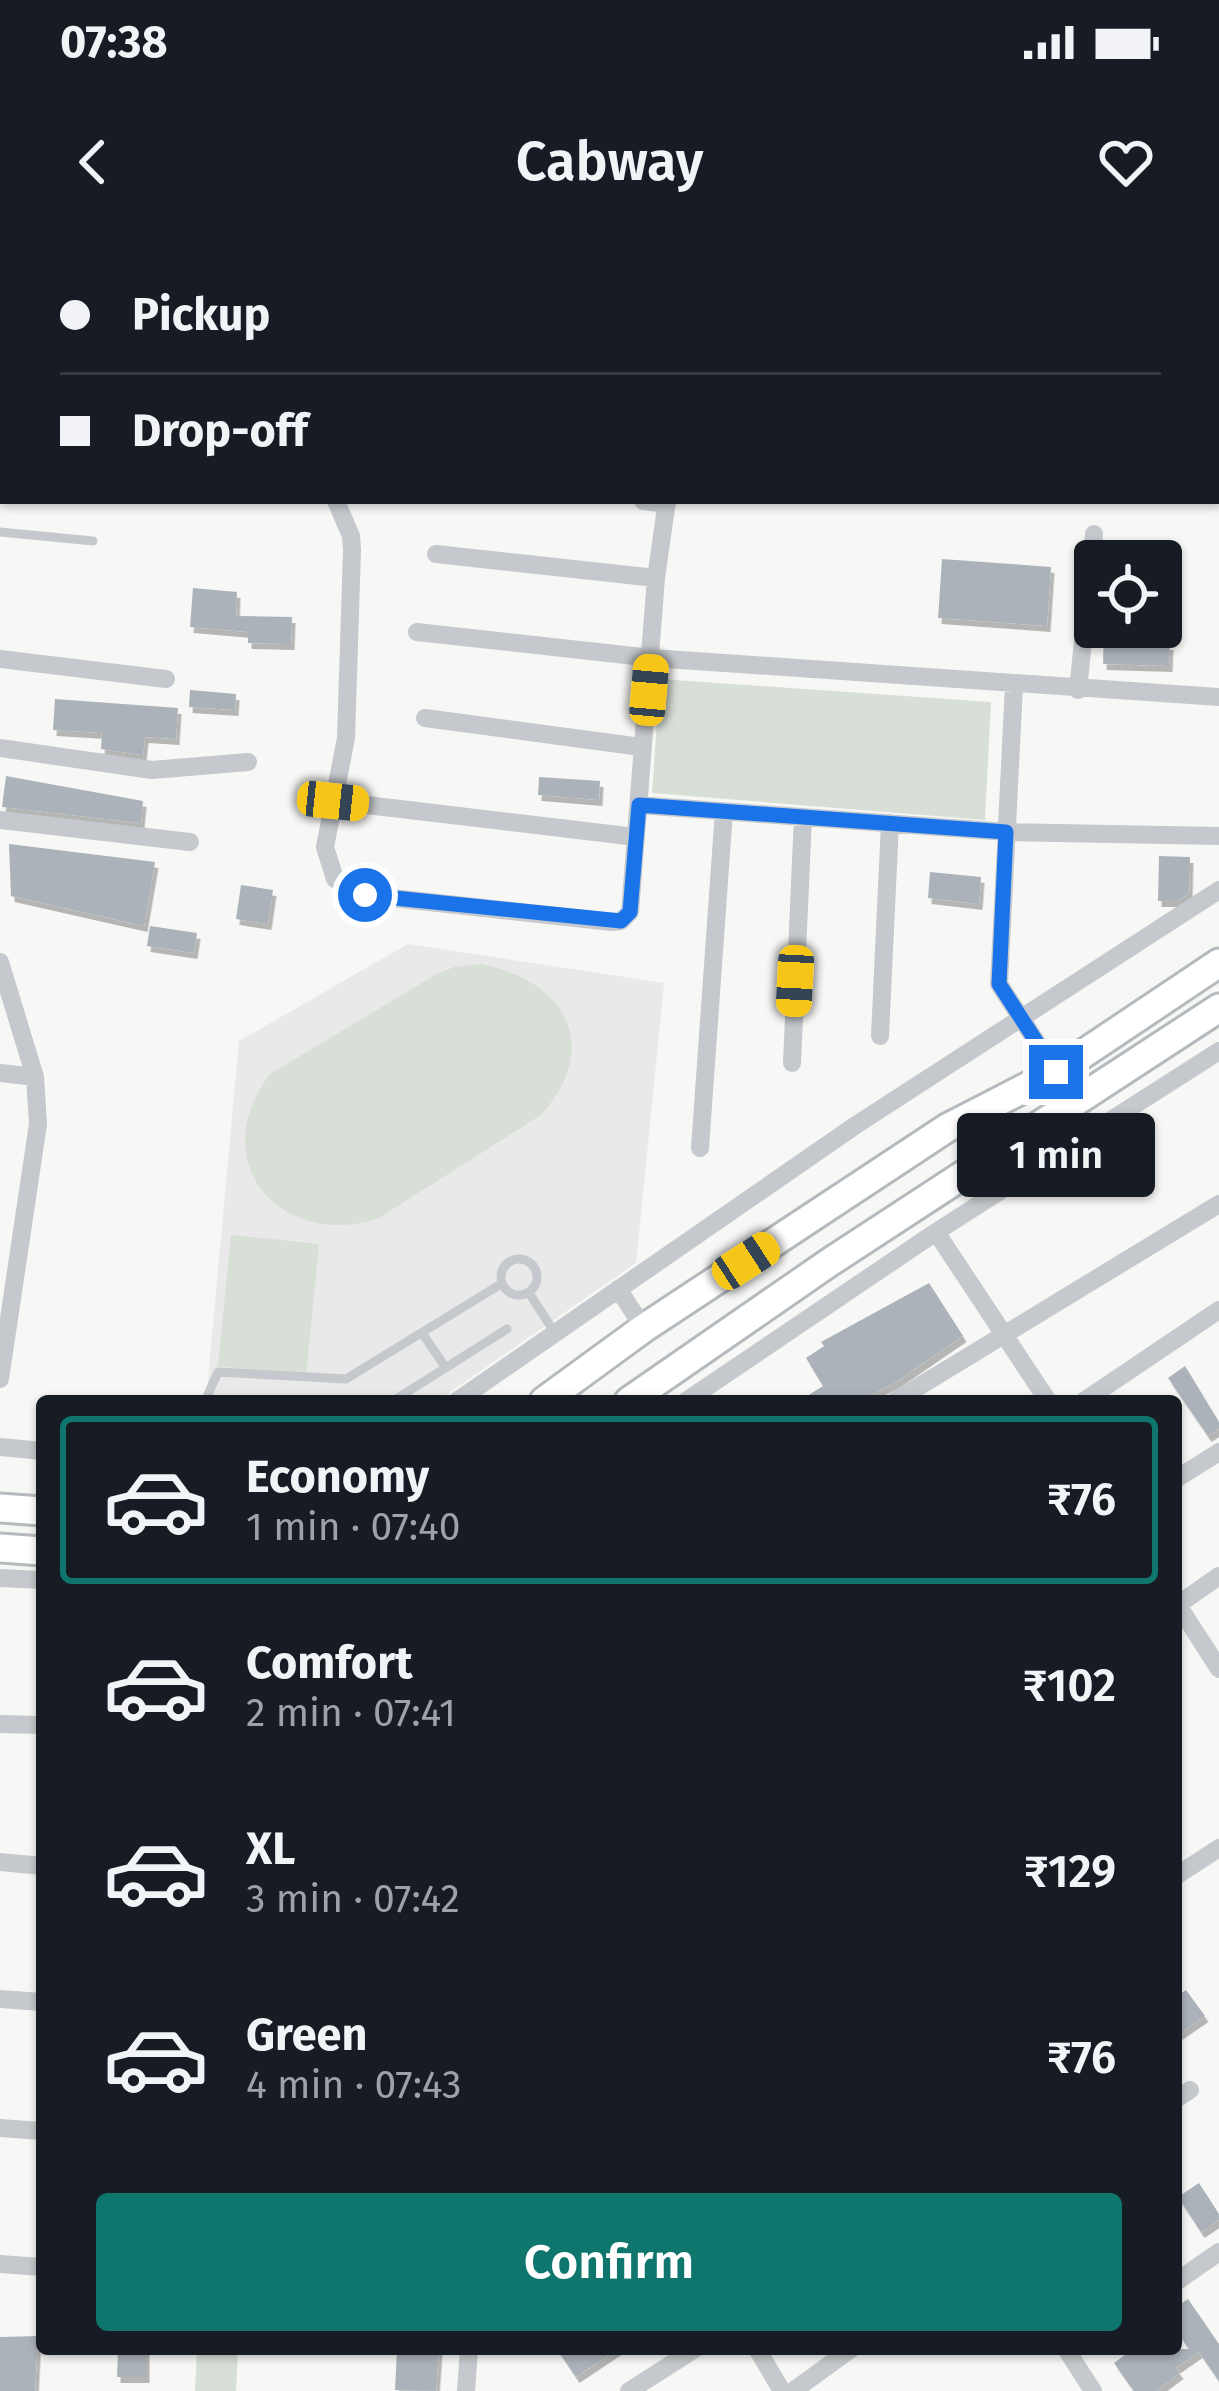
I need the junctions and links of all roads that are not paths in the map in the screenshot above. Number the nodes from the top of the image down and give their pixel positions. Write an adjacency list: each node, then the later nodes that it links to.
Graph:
1 (337, 504): 19 (street)
2 (667, 504): 7 (street)
3 (0, 532): 5 (lane)
4 (1094, 534): 13 (street)
5 (93, 541)
6 (436, 554): 7 (street)
7 (656, 578): 9 (street)
8 (417, 632): 9 (street)
9 (652, 658): 12 (street); 16 (street)
10 (0, 659): 11 (street)
11 (166, 679)
12 (1014, 686): 13 (street); 25 (street)
13 (1078, 690): 14 (street)
14 (1219, 697)
15 (425, 718): 16 (street)
16 (641, 747): 20 (street)
17 (0, 748): 18 (street)
18 (248, 762)
19 (333, 801): 27 (street); 27 (street)
20 (639, 805): 21 (street); 27 (street)
21 (724, 811): 22 (street); 40 (street)
22 (803, 817): 24 (street); 36 (street)
23 (0, 820): 28 (street)
24 (890, 823): 25 (street); 34 (street)
25 (1006, 832): 26 (street); 33 (street)
26 (1219, 836)
27 (636, 837)
28 (190, 842)
29 (1219, 890): 33 (street)
30 (0, 962): 39 (street)
31 (1219, 963): 37 (street)
32 (1219, 1008): 61 (street)
33 (1019, 1019): 37 (street); 45 (street)
34 (880, 1036)
35 (1219, 1051): 42 (street)
36 (791, 1064)
37 (1056, 1072): 49 (street)
38 (0, 1073): 39 (street)
39 (35, 1077): 43 (street)
40 (700, 1148)
41 (1219, 1204): 52 (street)
42 (936, 1232): 52 (street); 62 (street)
43 (7, 1274): 54 (street)
44 (501, 1284): 46 (lane); 46 (lane); 50 (lane)
45 (618, 1289): 49 (street); 51 (street)
46 (529, 1293): 51 (lane)
47 (1219, 1310): 65 (street)
48 (507, 1328): 53 (lane)
49 (644, 1328): 60 (street)
50 (422, 1333): 53 (lane); 55 (lane)
51 (555, 1333): 59 (street)
52 (1002, 1334): 63 (street); 64 (street)
53 (446, 1368): 58 (lane)
54 (0, 1379)
55 (209, 1389): 56 (lane); 57 (lane)
56 (207, 1395)
57 (214, 1395)
58 (403, 1395)
59 (466, 1395)
60 (552, 1395)
61 (638, 1395)
62 (695, 1395)
63 (905, 1395)
64 (1044, 1395)
65 (1093, 1395)
66 (0, 1447): 67 (street)
67 (36, 1450)
68 (1219, 1452): 69 (street)
69 (1182, 1475)
70 (0, 1508): 71 (street)
71 (36, 1511)
72 (0, 1548): 73 (street)
73 (36, 1551)
74 (1219, 1576): 77 (street)
75 (0, 1578): 76 (street)
76 (36, 1580)
77 (1182, 1600)
78 (1182, 1613): 79 (street)
79 (1219, 1669)
80 (0, 1724): 81 (street)
81 (36, 1725)
82 (1219, 1848): 85 (street)
83 (0, 1862): 84 (street)
84 (36, 1865)
85 (1182, 1872)
86 (0, 1999): 87 (street)
87 (36, 2002)
88 (0, 2128): 89 (street)
89 (36, 2131)
90 (1219, 2252): 93 (street)
91 (0, 2264): 92 (street)
92 (36, 2267)
93 (1182, 2278)
94 (469, 2355): 99 (street)
95 (686, 2355): 100 (street)
96 (761, 2355): 101 (street)
97 (843, 2355): 102 (street)
98 (1075, 2355): 103 (street)
99 (466, 2391)
100 (629, 2391)
101 (782, 2391)
102 (794, 2391)
103 (1093, 2391)

